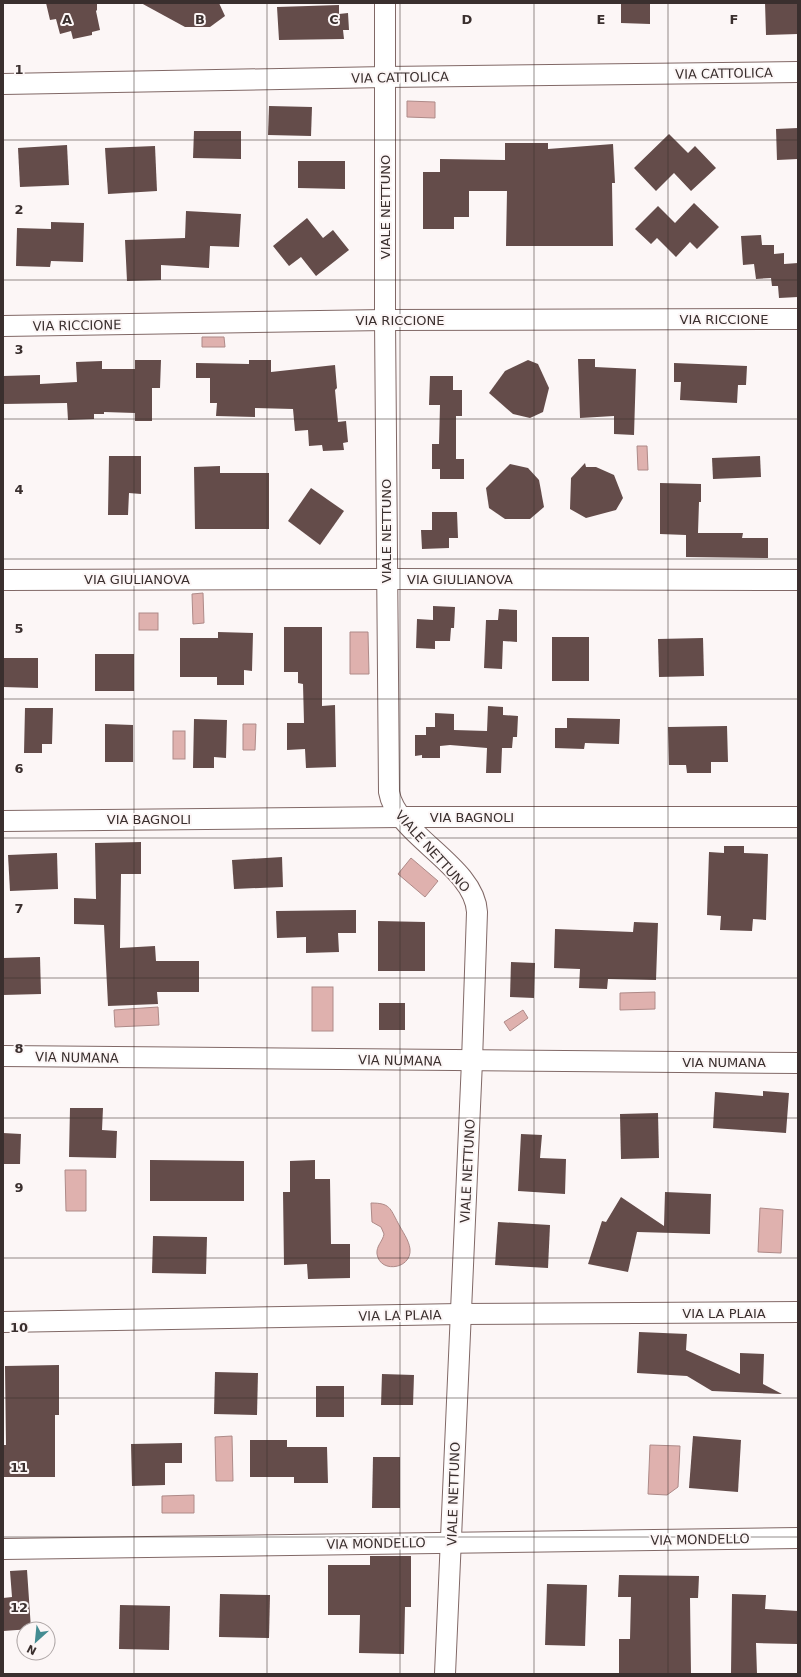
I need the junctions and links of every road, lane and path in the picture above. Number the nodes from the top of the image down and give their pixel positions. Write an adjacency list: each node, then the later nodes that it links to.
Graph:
1 (385, 3): 3 (street, VIALE NETTUNO)
2 (798, 72): 3 (street, VIA CATTOLICA)
3 (386, 77): 4 (street, VIA CATTOLICA); 6 (street, VIALE NETTUNO)
4 (3, 84)
5 (798, 319): 6 (street, VIA RICCIONE)
6 (385, 320): 7 (street, VIA RICCIONE); 8 (street, VIALE NETTUNO)
7 (3, 326)
8 (387, 578): 9 (street, VIA GIULIANOVA); 10 (street, VIA GIULIANOVA); 11 (street, VIALE NETTUNO)
9 (3, 580)
10 (798, 580)
11 (401, 817): 12 (street, VIA BAGNOLI); 13 (street, VIA BAGNOLI); 15 (street, VIALE NETTUNO)
12 (798, 817)
13 (3, 820)
14 (3, 1056): 15 (street, VIA NUMANA)
15 (472, 1061): 16 (street, VIA NUMANA); 18 (street, VIALE NETTUNO)
16 (798, 1063)
17 (798, 1312): 18 (street, VIA LA PLAIA)
18 (460, 1314): 19 (street, VIA LA PLAIA); 21 (street, VIALE NETTUNO)
19 (3, 1322)
20 (798, 1538): 21 (street, VIA MONDELLO)
21 (451, 1542): 22 (street, VIA MONDELLO); 23 (street, VIALE NETTUNO)
22 (3, 1548)
23 (445, 1674)

